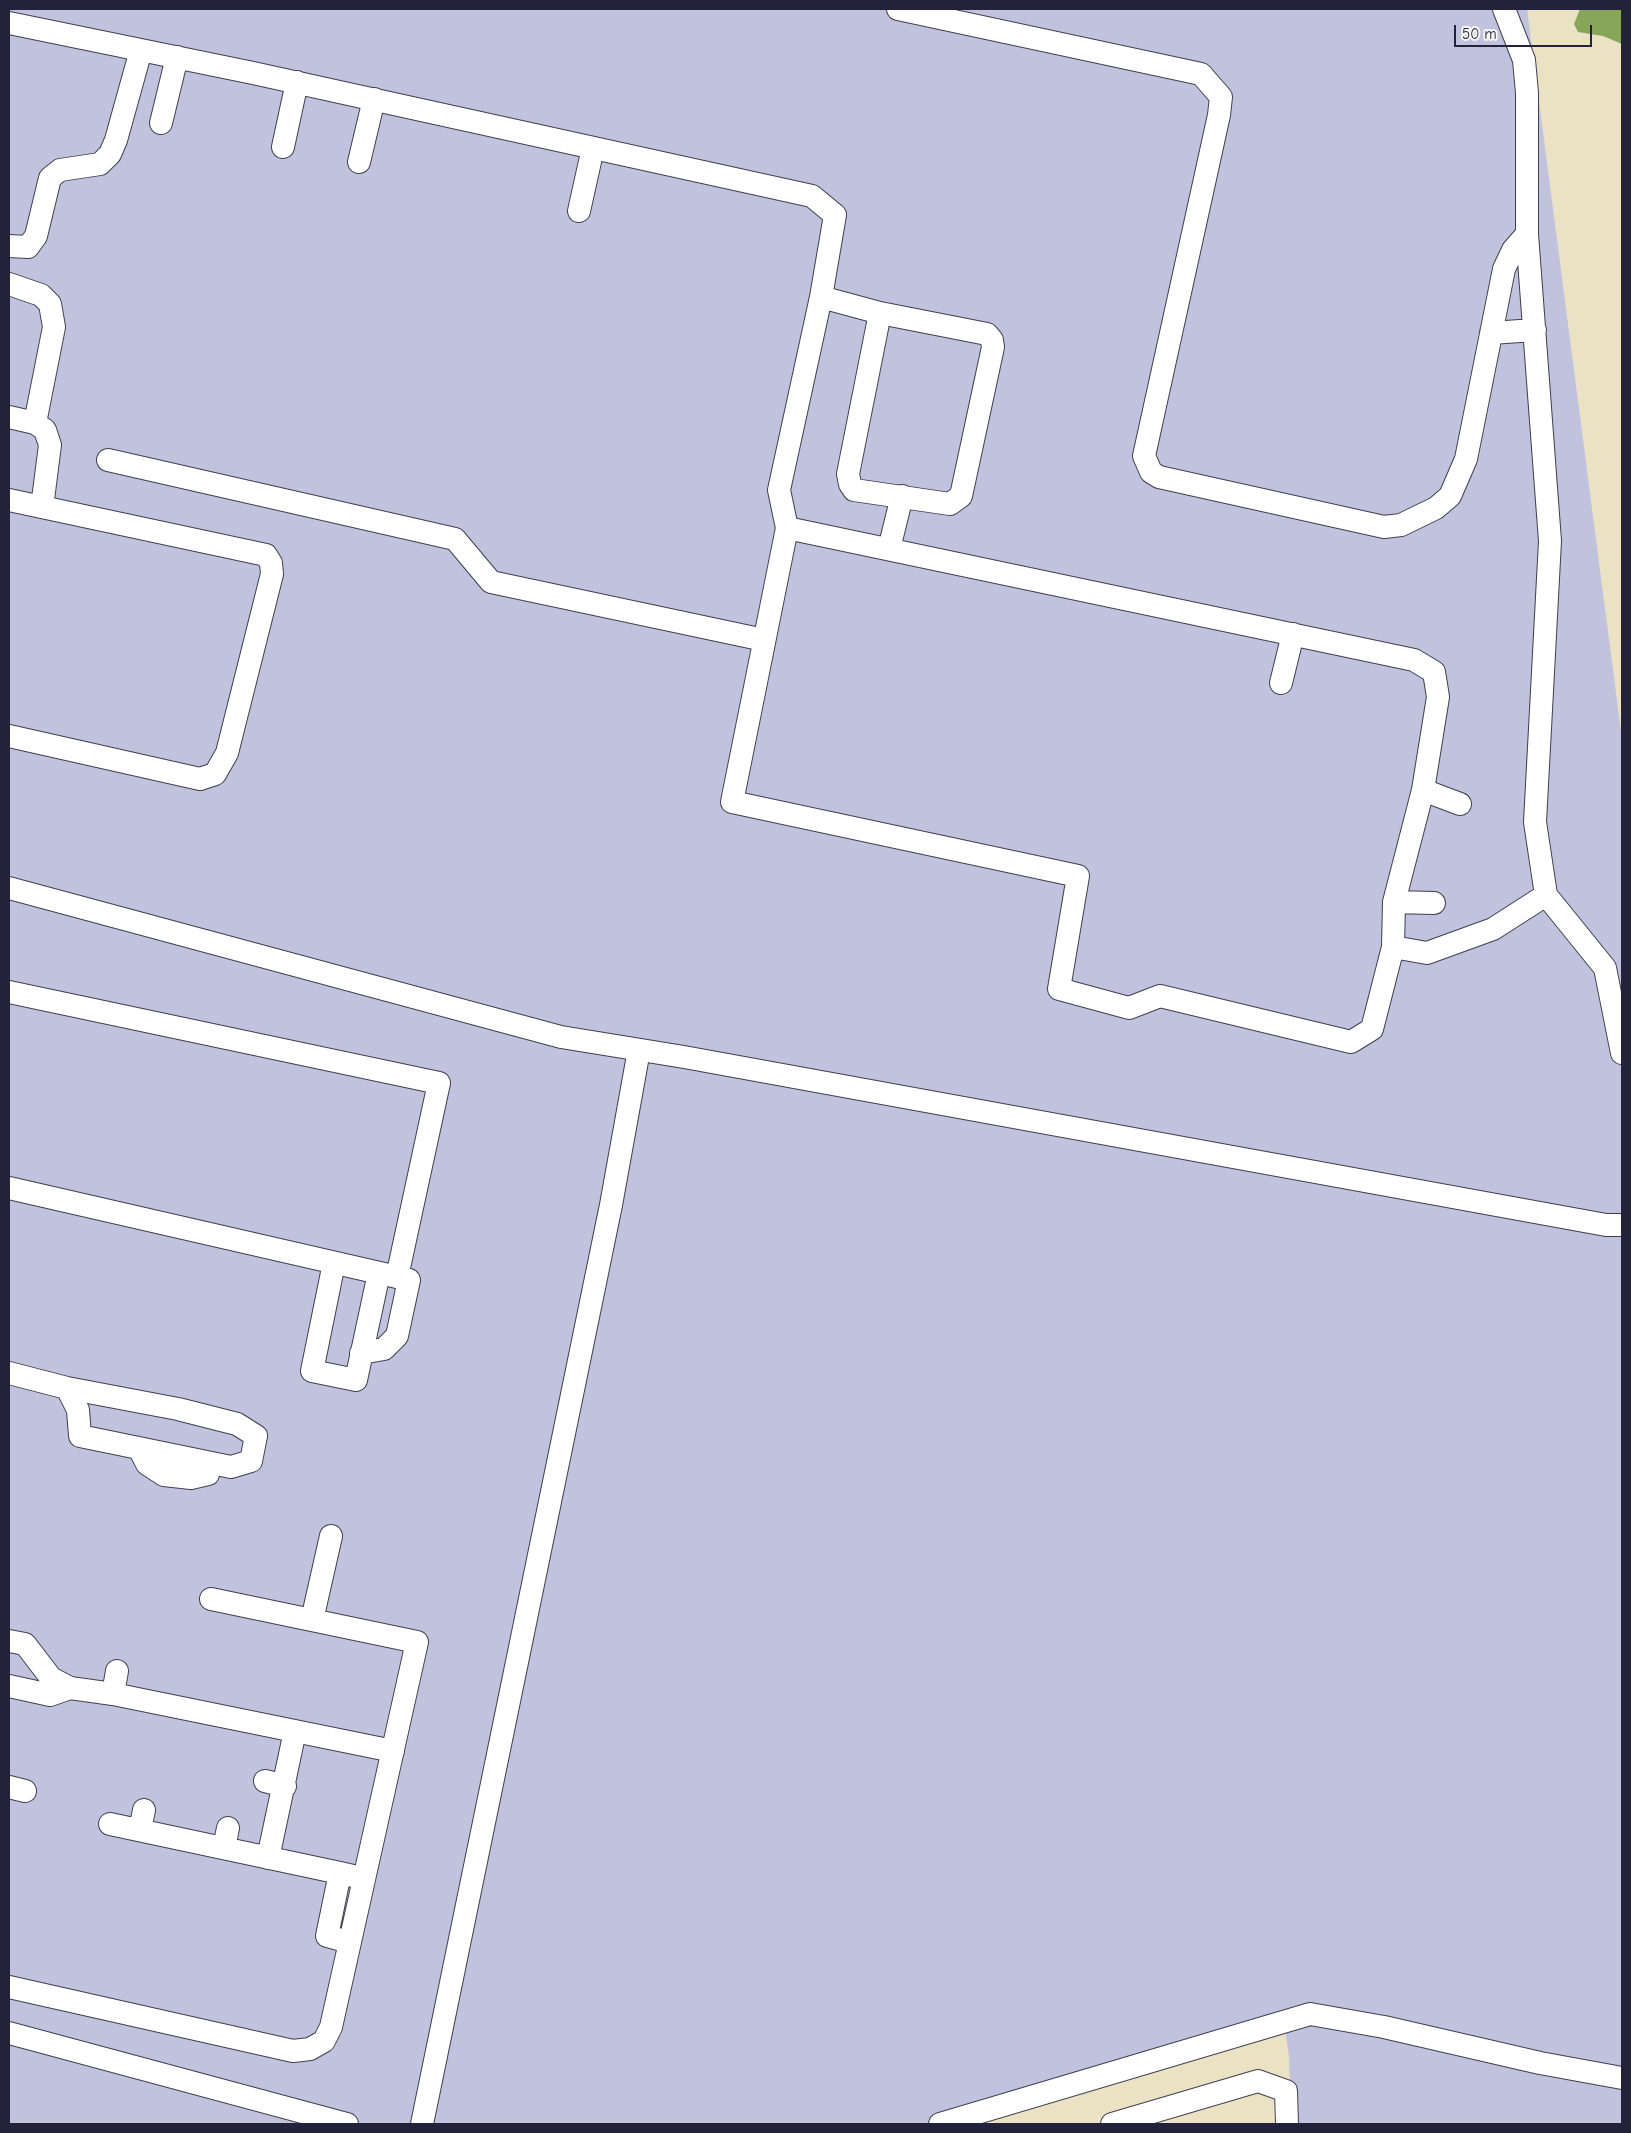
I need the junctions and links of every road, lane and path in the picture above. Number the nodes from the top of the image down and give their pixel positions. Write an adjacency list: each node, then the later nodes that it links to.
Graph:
1 (898, 9): 19 (street)
2 (1504, 9): 13 (street)
3 (9, 23): 4 (street)
4 (141, 50): 5 (street); 14 (street)
5 (177, 57): 6 (street); 8 (street)
6 (297, 82): 7 (street); 9 (street)
7 (374, 99): 10 (street); 11 (street)
8 (161, 123)
9 (283, 146)
10 (593, 148): 12 (street); 16 (street)
11 (359, 162)
12 (579, 212)
13 (1527, 234): 18 (street); 19 (street)
14 (9, 246)
15 (9, 284): 21 (street)
16 (821, 297): 17 (street); 26 (street)
17 (880, 313): 23 (street); 23 (street)
18 (1535, 330): 19 (street); 35 (street)
19 (1491, 333)
20 (9, 417): 21 (street)
21 (35, 423): 25 (street)
22 (108, 460): 29 (street)
23 (902, 496): 27 (street)
24 (9, 500): 25 (street)
25 (42, 507): 31 (street)
26 (786, 528): 27 (street); 29 (street)
27 (889, 550): 28 (street)
28 (1293, 634): 30 (street); 32 (street)
29 (764, 640): 38 (street)
30 (1282, 684)
31 (9, 736)
32 (1423, 790): 33 (street); 36 (street)
33 (1460, 804)
34 (9, 888): 40 (street)
35 (1546, 895): 38 (street); 41 (street)
36 (1394, 902): 37 (street); 38 (street)
37 (1434, 903)
38 (1394, 947)
39 (9, 992): 45 (street)
40 (640, 1050): 43 (street); 69 (street)
41 (1622, 1053)
42 (9, 1188): 44 (street)
43 (1622, 1225)
44 (334, 1263): 45 (street); 46 (street)
45 (388, 1275): 46 (street); 46 (street)
46 (360, 1353)
47 (9, 1374): 48 (street)
48 (67, 1388): 48 (street)
49 (331, 1536): 51 (street)
50 (211, 1598): 51 (street)
51 (312, 1620): 58 (street)
52 (9, 1640): 55 (street)
53 (117, 1671): 56 (street)
54 (9, 1686): 55 (street)
55 (70, 1688): 56 (street)
56 (113, 1694): 57 (street)
57 (295, 1731): 58 (street); 60 (street)
58 (392, 1751): 62 (street)
59 (110, 1824): 60 (street)
60 (268, 1858): 61 (street)
61 (340, 1873): 62 (street); 63 (street)
62 (364, 1878): 63 (street)
63 (350, 1942): 64 (street)
64 (9, 1987)
65 (9, 2033): 67 (street)
66 (1622, 2078): 70 (street)
67 (315, 2120): 68 (street)
68 (347, 2124)
69 (422, 2124)
70 (940, 2124)
71 (1112, 2124): 72 (street)
72 (1287, 2124)

